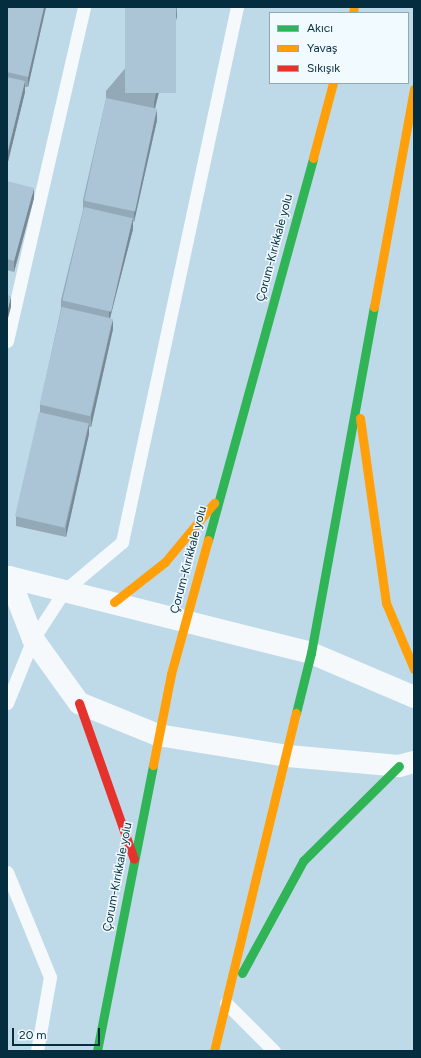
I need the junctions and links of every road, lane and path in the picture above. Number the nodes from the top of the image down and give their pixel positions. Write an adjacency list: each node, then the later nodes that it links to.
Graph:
1 (84, 7): 5 (lane)
2 (237, 7): 9 (lane)
3 (334, 84): 7 (highway, Çorum-Kırıkkale yolu)
4 (414, 89): 6 (highway)
5 (7, 341)
6 (357, 400): 13 (highway); 14 (highway)
7 (220, 496): 10 (highway); 11 (highway, Çorum-Kırıkkale yolu)
8 (8, 576): 9 (street); 12 (street)
9 (65, 590): 10 (street); 12 (lane)
10 (114, 602): 11 (street)
11 (185, 620): 13 (street); 18 (highway, Çorum-Kırıkkale yolu)
12 (33, 639): 16 (lane); 17 (street)
13 (311, 653): 15 (street); 19 (highway)
14 (414, 669)
15 (414, 697)
16 (7, 703)
17 (79, 703): 18 (street); 21 (highway)
18 (158, 735): 19 (street); 21 (highway, Çorum-Kırıkkale yolu)
19 (288, 756): 20 (street); 23 (highway)
20 (407, 764): 23 (highway)
21 (134, 859): 25 (highway, Çorum-Kırıkkale yolu)
22 (7, 872): 24 (lane)
23 (226, 1003): 26 (highway); 27 (lane)
24 (37, 1051)
25 (96, 1051)
26 (214, 1051)
27 (274, 1051)

